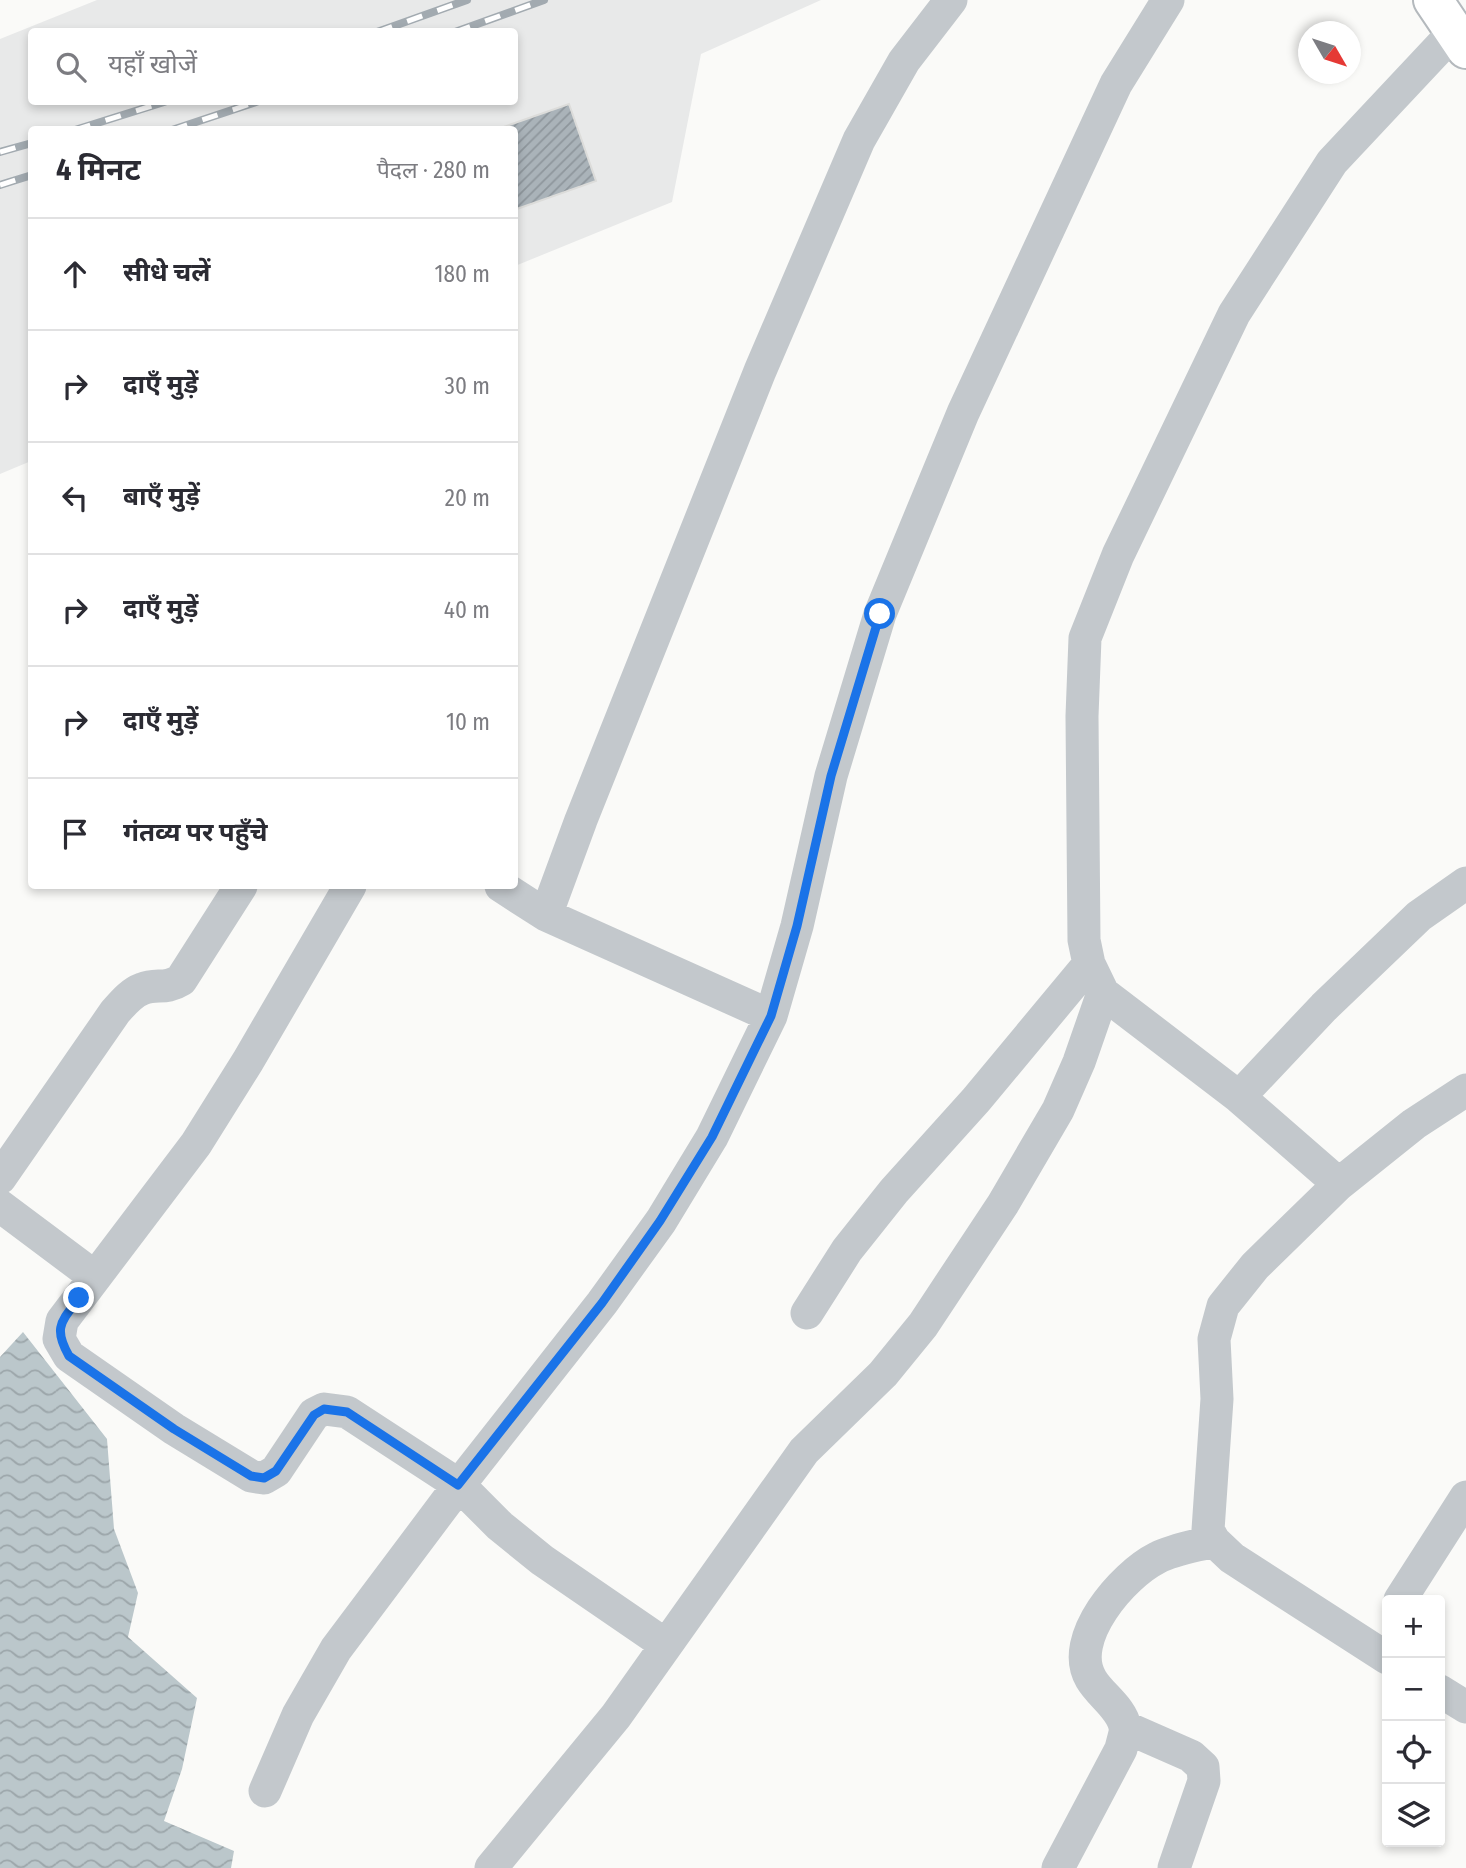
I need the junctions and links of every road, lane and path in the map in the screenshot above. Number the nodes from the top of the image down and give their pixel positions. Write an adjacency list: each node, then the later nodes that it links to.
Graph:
1 (951, 0): 9 (street)
2 (1168, 0): 11 (street)
3 (1433, 0): 4 (highway)
4 (1460, 41): 10 (street)
5 (1466, 883): 13 (street)
6 (240, 889): 14 (street)
7 (348, 889): 17 (street)
8 (507, 889): 9 (street)
9 (546, 915): 11 (street)
10 (1096, 978): 13 (street); 18 (street); 24 (street)
11 (771, 1016): 19 (street)
12 (1466, 1090): 15 (street)
13 (1239, 1097): 15 (street)
14 (0, 1178)
15 (1339, 1184): 21 (street)
16 (0, 1206): 17 (street)
17 (95, 1277): 19 (street)
18 (807, 1313)
19 (458, 1485): 24 (street); 28 (street)
20 (1466, 1497): 22 (street)
21 (1214, 1541): 23 (street); 27 (street)
22 (1403, 1595)
23 (1381, 1641)
24 (666, 1645): 29 (street)
25 (1445, 1694): 26 (street)
26 (1466, 1707)
27 (1125, 1727): 30 (street); 31 (street)
28 (265, 1791)
29 (491, 1868)
30 (1058, 1868)
31 (1174, 1868)

